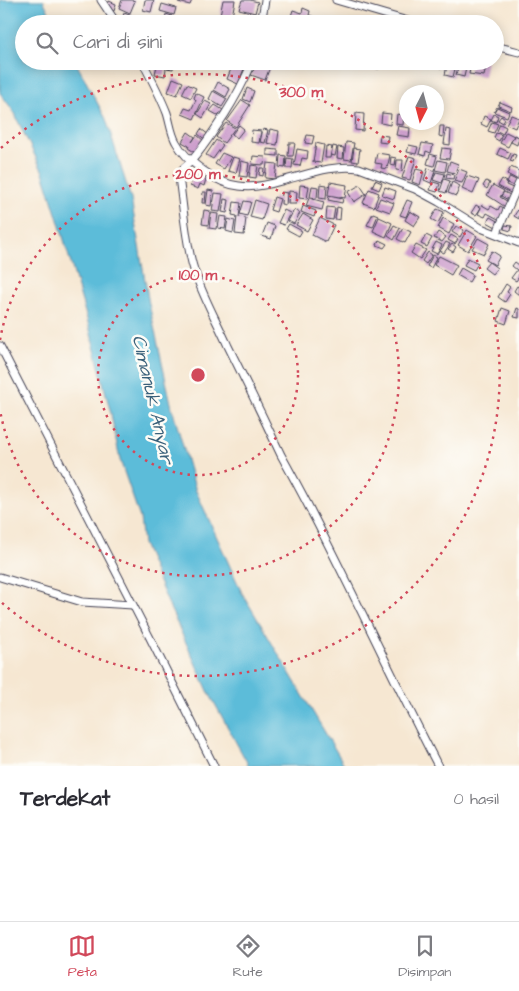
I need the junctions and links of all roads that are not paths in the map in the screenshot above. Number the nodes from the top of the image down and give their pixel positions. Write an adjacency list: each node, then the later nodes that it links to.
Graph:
1 (101, 0): 4 (street)
2 (265, 0): 5 (street)
3 (336, 0): 6 (street)
4 (110, 15)
5 (262, 15)
6 (387, 15)
7 (504, 48): 8 (street)
8 (519, 52)
9 (147, 70): 11 (street)
10 (248, 70): 11 (street)
11 (192, 161): 13 (street); 19 (street)
12 (519, 182): 13 (street)
13 (497, 234): 14 (street)
14 (519, 243)
15 (0, 346): 17 (street)
16 (0, 577): 17 (street)
17 (133, 605): 18 (street)
18 (214, 766)
19 (438, 766)

